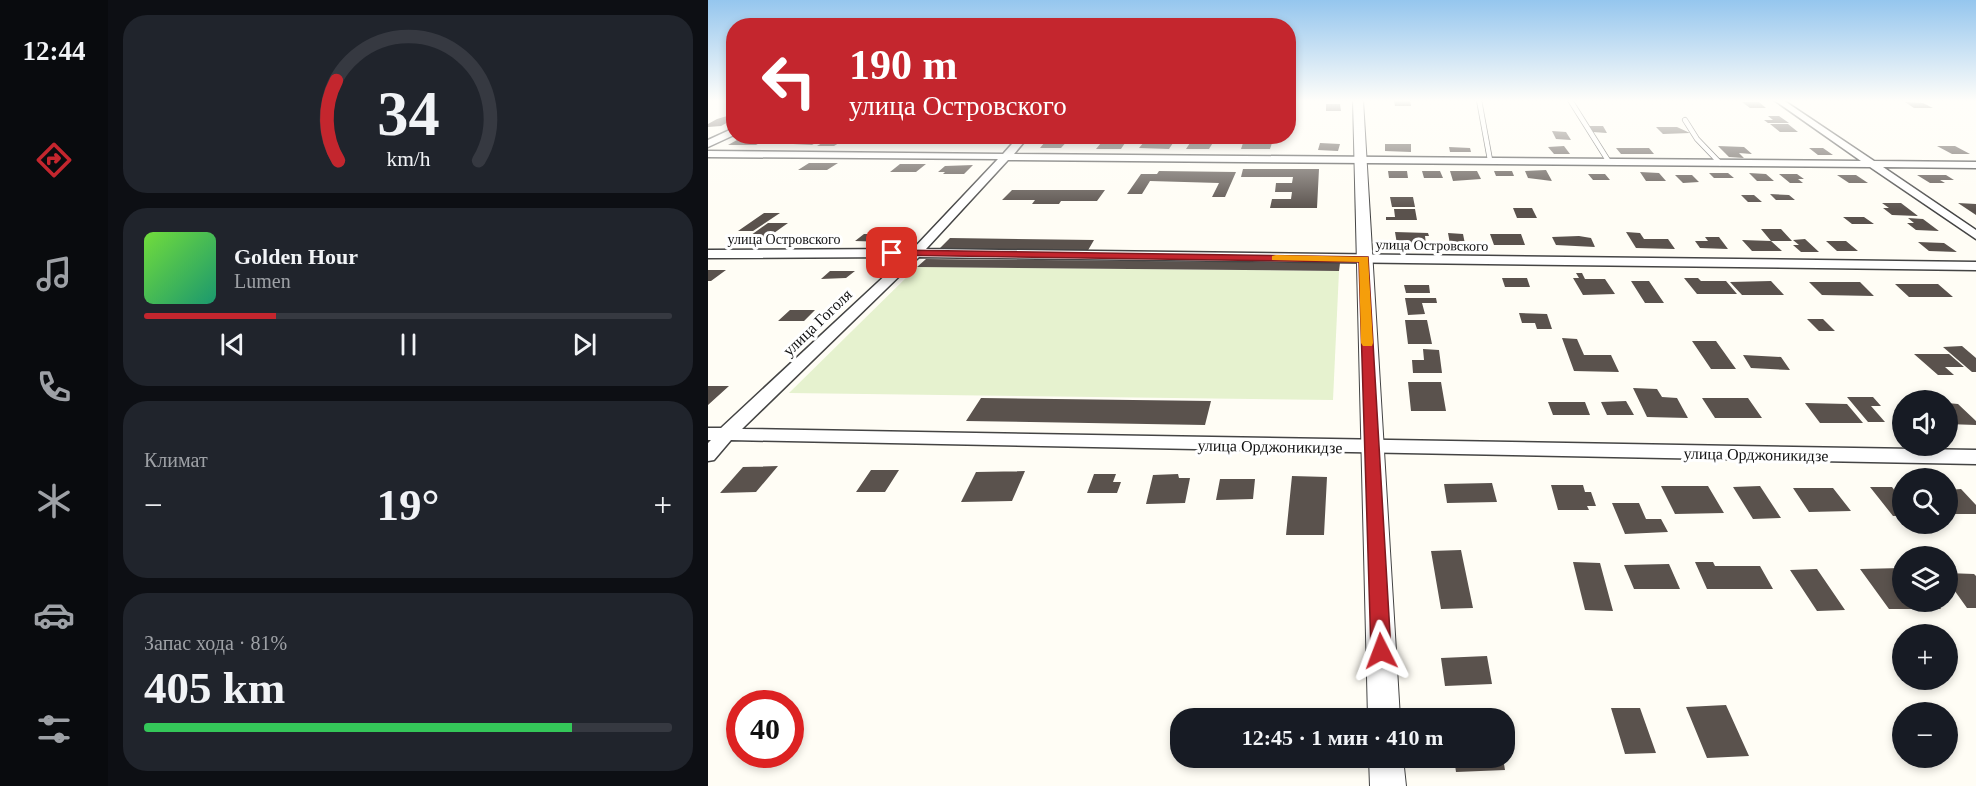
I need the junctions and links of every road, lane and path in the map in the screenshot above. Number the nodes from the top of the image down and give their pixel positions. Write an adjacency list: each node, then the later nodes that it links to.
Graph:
1 (723, 137): 7 (street)
2 (1359, 137): 11 (street)
3 (1486, 137): 12 (lane)
4 (1593, 137): 13 (lane)
5 (1696, 137): 14 (lane)
6 (1831, 137): 15 (street)
7 (708, 144)
8 (1018, 144): 10 (street, улица Гоголя)
9 (708, 154): 10 (street)
10 (1008, 155): 11 (street); 18 (street, улица Гоголя)
11 (1360, 160): 12 (street); 20 (street)
12 (1490, 160): 13 (street)
13 (1609, 162): 14 (street)
14 (1720, 163): 15 (street)
15 (1872, 165): 16 (street); 17 (street)
16 (1976, 165)
17 (1976, 235)
18 (916, 253): 19 (street, улица Островского); 20 (street, улица Островского); 22 (street, улица Гоголя)
19 (708, 254)
20 (1364, 259): 21 (street, улица Островского); 24 (street)
21 (1976, 266)
22 (727, 433): 23 (street, улица Орджоникидзе); 24 (street, улица Орджоникидзе); 25 (street, улица Гоголя)
23 (708, 434)
24 (1371, 448): 26 (street, улица Орджоникидзе); 27 (street)
25 (708, 455)
26 (1976, 457)
27 (1384, 708)
28 (1387, 768): 29 (street)
29 (1388, 786)

